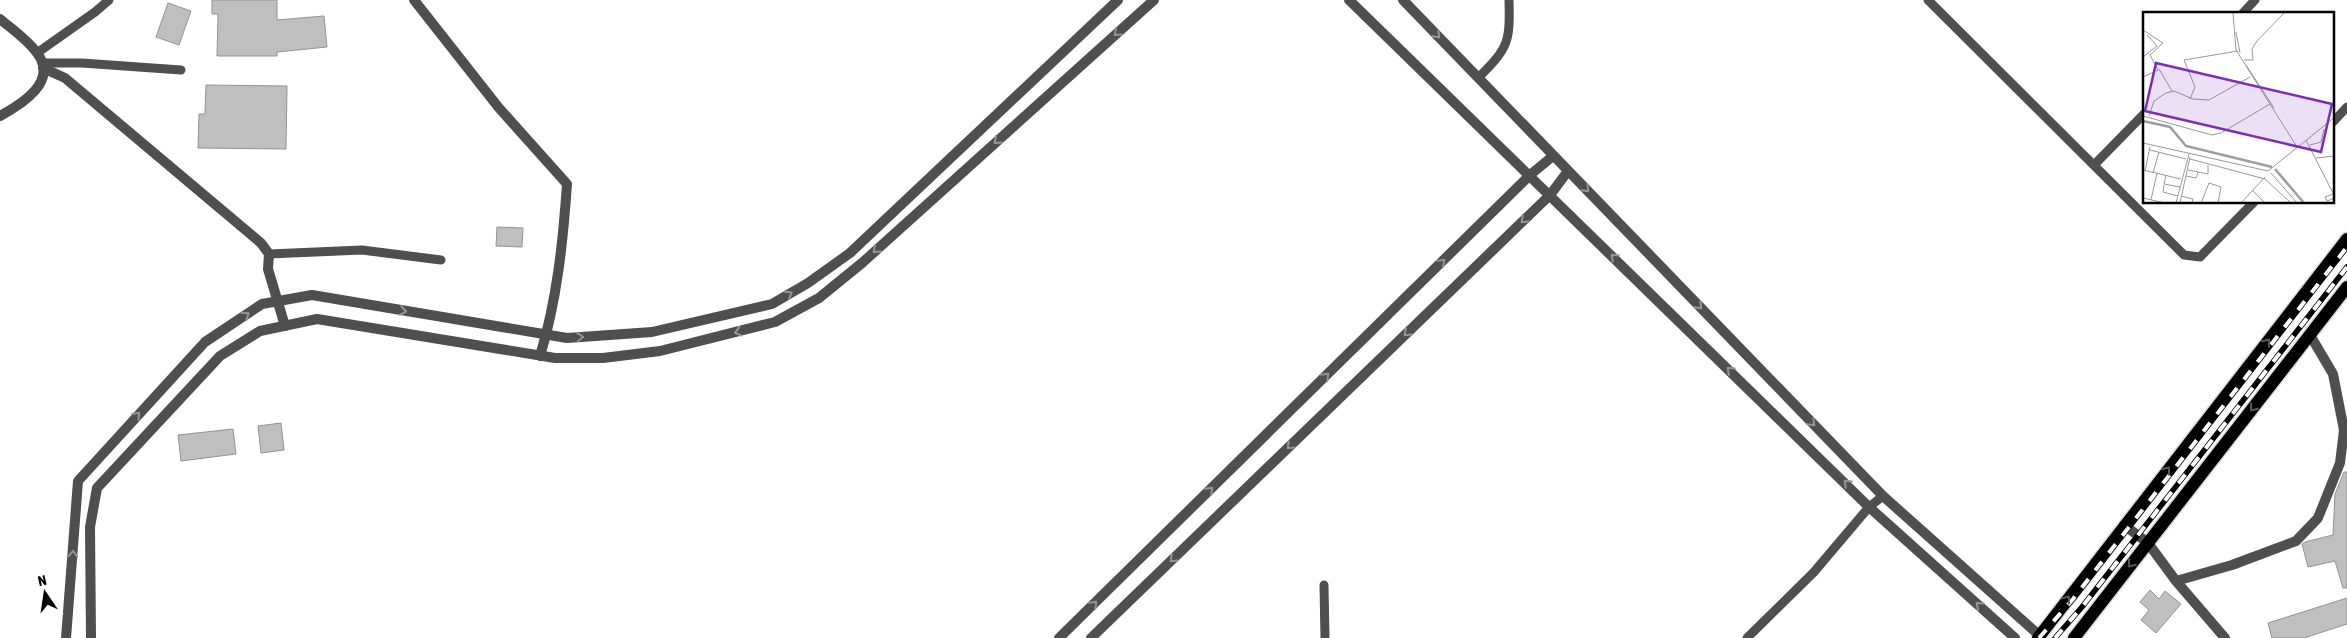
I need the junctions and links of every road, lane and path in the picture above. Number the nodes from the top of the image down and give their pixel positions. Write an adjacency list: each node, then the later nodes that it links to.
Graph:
1 (108, 0): 12 (lane)
2 (414, 0): 31 (street)
3 (1118, 0): 31 (street, one-way to 3)
4 (1154, 0): 33 (street, one-way to 33)
5 (1349, 0): 22 (street)
6 (1402, 0): 14 (street, one-way to 14)
7 (1509, 0): 14 (lane)
8 (1928, 0): 20 (lane)
9 (2255, 0): 10 (lane)
10 (2244, 12)
11 (0, 19): 12 (street)
12 (41, 61): 13 (lane); 17 (street); 26 (street)
13 (181, 70)
14 (1479, 77): 19 (street)
15 (2347, 107): 18 (lane)
16 (2143, 115): 20 (lane)
17 (0, 116)
18 (2334, 121)
19 (1553, 156): 21 (street); 22 (street)
20 (2094, 165): 24 (lane)
21 (1568, 171): 23 (street); 34 (street, one-way to 34)
22 (1530, 175): 23 (street); 43 (street, one-way to 22)
23 (1550, 195): 35 (street, one-way to 23); 44 (street, one-way to 44)
24 (2252, 204)
25 (2347, 239): 36 (main road, one-way to 25)
26 (270, 254): 27 (lane); 29 (street)
27 (440, 260)
28 (2347, 287): 32 (main road)
29 (279, 300): 30 (street); 31 (street, one-way to 31); 41 (street, one-way to 29)
30 (285, 326): 33 (street); 42 (street)
31 (547, 335): 33 (street)
32 (2310, 335): 37 (main road, one-way to 37); 38 (street)
33 (540, 356)
34 (1883, 496): 35 (lane); 40 (street)
35 (1869, 506): 46 (lane); 47 (street, one-way to 35)
36 (2124, 525): 37 (street); 40 (main road, one-way to 36)
37 (2148, 543): 38 (street); 48 (main road, one-way to 48)
38 (2176, 581): 49 (street)
39 (1324, 585): 45 (lane)
40 (2039, 637)
41 (66, 638)
42 (91, 638)
43 (1059, 638)
44 (1091, 638)
45 (1325, 638)
46 (1747, 638)
47 (2016, 638)
48 (2074, 638)
49 (2225, 638)

